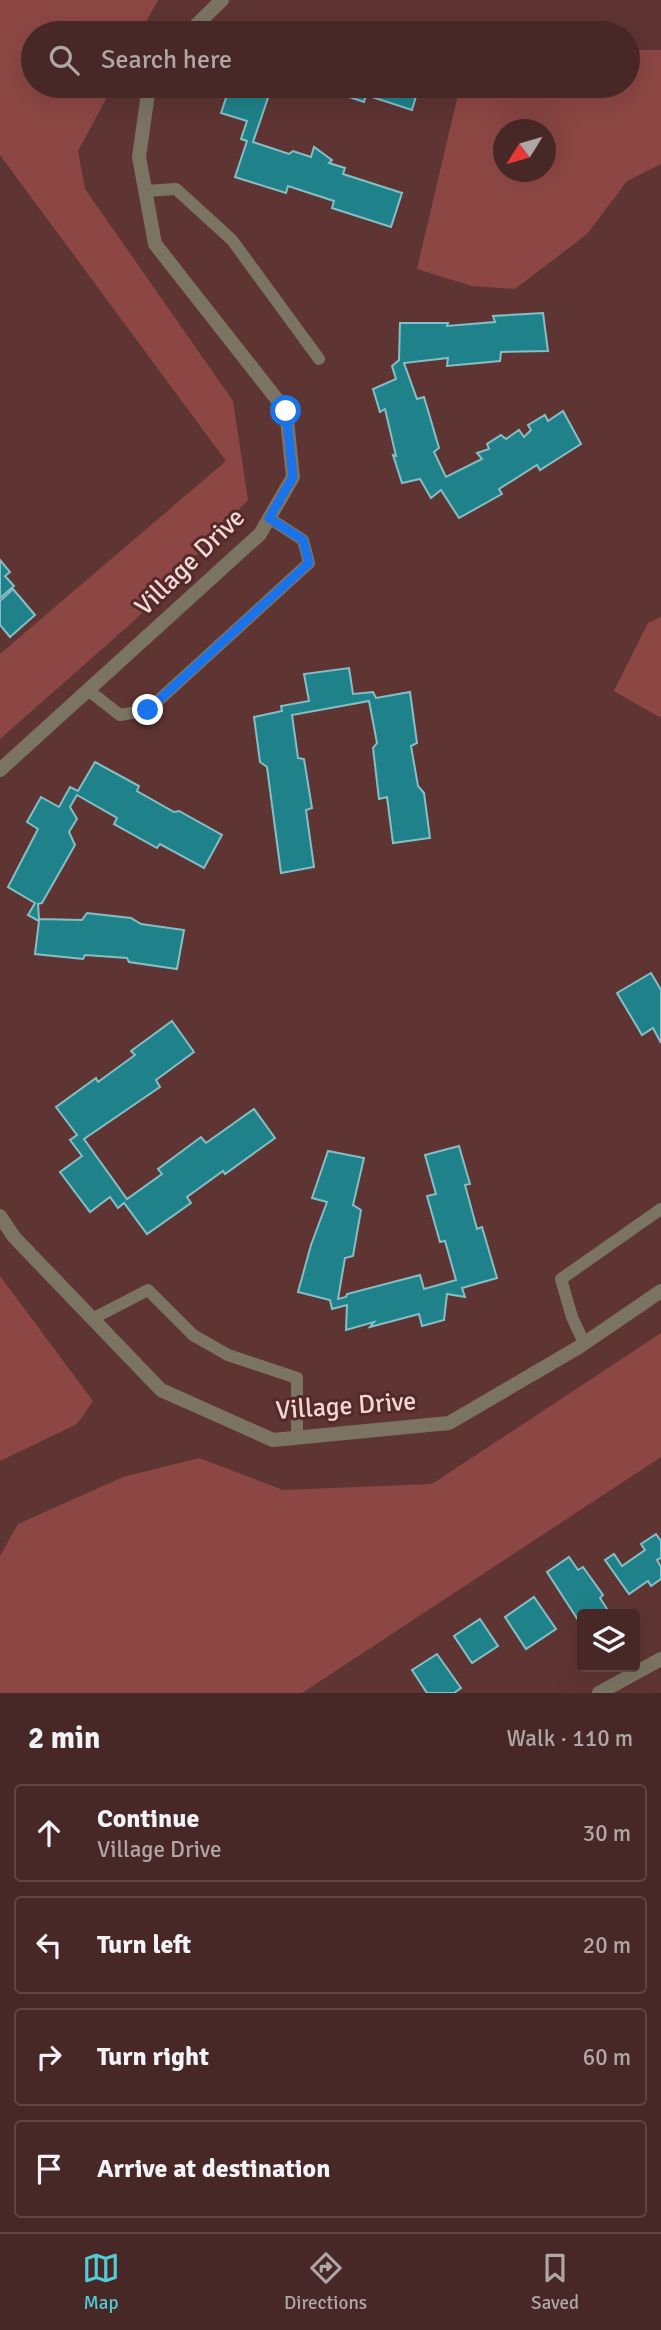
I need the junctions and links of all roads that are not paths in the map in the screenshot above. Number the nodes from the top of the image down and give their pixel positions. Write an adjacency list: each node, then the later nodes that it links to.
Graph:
1 (222, 0): 2 (street)
2 (200, 21)
3 (147, 98): 4 (street, Village Drive)
4 (145, 191): 5 (lane); 6 (street, Village Drive)
5 (319, 359)
6 (269, 518): 7 (street, Village Drive); 7 (lane)
7 (88, 690): 8 (street, Village Drive)
8 (0, 770)
9 (661, 1209): 13 (lane)
10 (0, 1216): 12 (street, Village Drive)
11 (661, 1291): 13 (street, Village Drive)
12 (92, 1319): 14 (street, Village Drive); 14 (lane)
13 (584, 1343): 14 (street, Village Drive)
14 (297, 1437)
15 (661, 1658): 16 (street)
16 (599, 1693)

